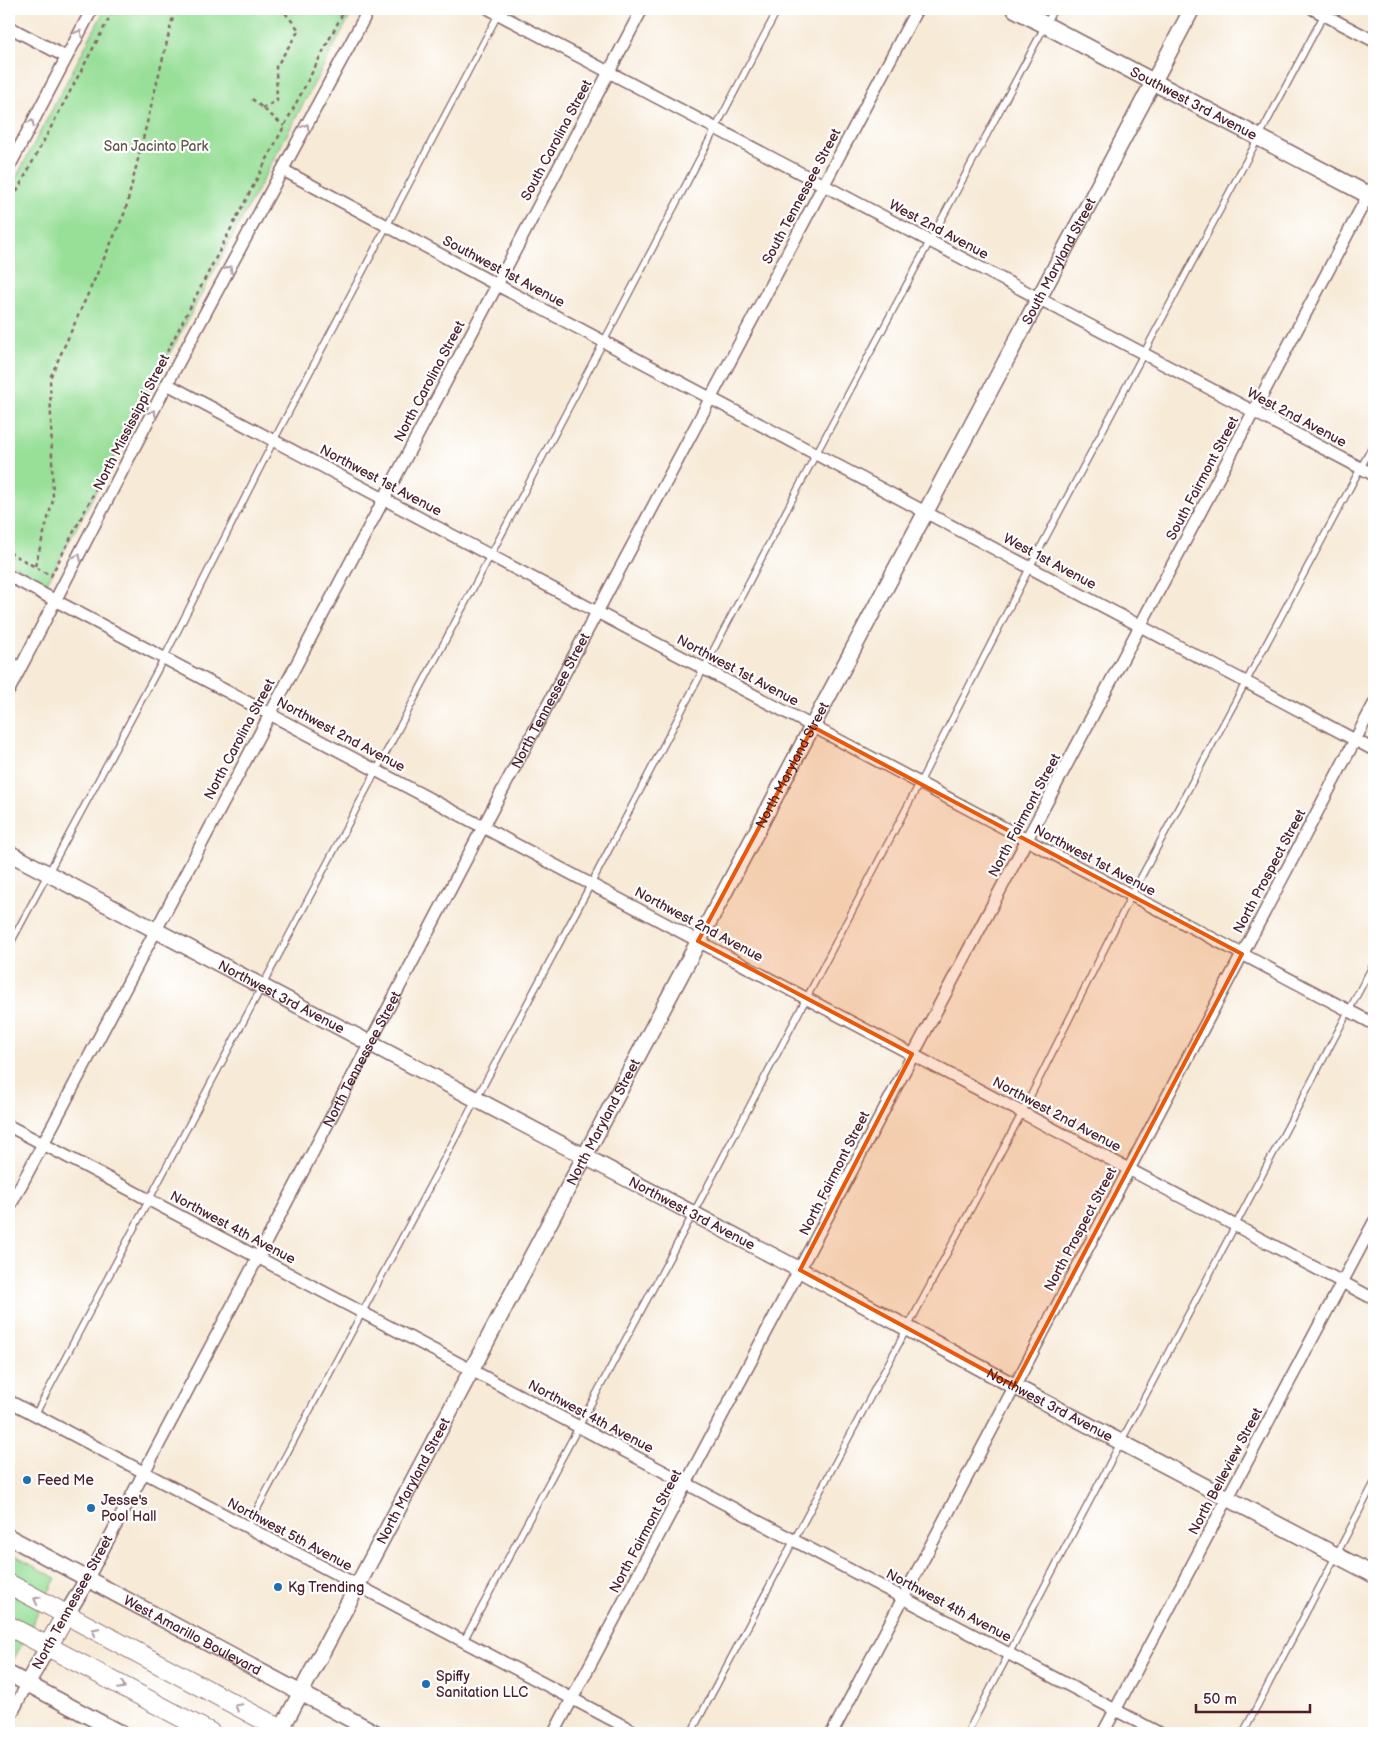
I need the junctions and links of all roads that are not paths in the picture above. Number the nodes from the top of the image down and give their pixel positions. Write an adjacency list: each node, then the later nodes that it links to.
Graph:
1 (92, 9): 15 (street, one-way to 1)
2 (369, 9): 21 (street, North Mississippi Street, one-way to 2)
3 (642, 9): 16 (street, South Carolina Street)
4 (778, 9): 18 (lane)
5 (917, 9): 22 (street, South Tennessee Street)
6 (1015, 9): 12 (main road, Southwest 3rd Avenue)
7 (1054, 9): 12 (lane)
8 (1192, 9): 17 (street, South Maryland Street)
9 (1313, 9): 11 (street)
10 (496, 10): 16 (street, West 2nd Avenue); 24 (lane)
11 (1326, 12): 14 (street); 19 (lane)
12 (1045, 24): 17 (main road, Southwest 3rd Avenue); 25 (lane)
13 (9, 27): 15 (street)
14 (1374, 41)
15 (66, 57): 20 (street, one-way to 15)
16 (609, 72): 18 (street, West 2nd Avenue); 26 (street, South Carolina Street)
17 (1153, 82): 19 (main road, Southwest 3rd Avenue); 27 (street, South Maryland Street)
18 (715, 128): 22 (street, West 2nd Avenue); 28 (lane)
19 (1259, 137): 23 (main road, Southwest 3rd Avenue); 29 (lane)
20 (9, 166)
21 (283, 170): 24 (street, Southwest 1st Avenue); 30 (street, North Mississippi Street, one-way to 21)
22 (824, 185): 25 (street, West 2nd Avenue); 31 (street, South Tennessee Street)
23 (1372, 193): 32 (street, South Fairmont Street)
24 (387, 226): 26 (street, Southwest 1st Avenue); 33 (lane)
25 (930, 241): 27 (street, West 2nd Avenue); 35 (lane)
26 (498, 285): 28 (street, Southwest 1st Avenue); 38 (street, North Carolina Street)
27 (1038, 298): 29 (street, West 2nd Avenue); 39 (street, South Maryland Street)
28 (604, 341): 31 (street, Southwest 1st Avenue); 40 (lane)
29 (1144, 353): 32 (street, West 2nd Avenue); 41 (lane)
30 (167, 384): 33 (street, Northwest 1st Avenue); 43 (street, North Mississippi Street, one-way to 30)
31 (711, 398): 35 (street, West 1st Avenue); 44 (street, North Tennessee Street)
32 (1254, 412): 36 (street, West 2nd Avenue); 45 (street, South Fairmont Street)
33 (274, 440): 38 (street, Northwest 1st Avenue); 46 (lane)
34 (1374, 443): 36 (lane)
35 (816, 454): 39 (street, West 1st Avenue); 49 (lane)
36 (1361, 468): 37 (street, West 2nd Avenue); 50 (lane)
37 (1374, 475)
38 (384, 498): 40 (street, Northwest 1st Avenue); 53 (street, North Carolina Street)
39 (925, 512): 41 (street, West 1st Avenue); 54 (street, North Maryland Street)
40 (490, 555): 44 (street, Northwest 1st Avenue); 57 (lane)
41 (1030, 567): 45 (street, West 1st Avenue); 58 (lane)
42 (9, 576): 43 (street, Northwest 2nd Avenue)
43 (56, 600): 46 (street, Northwest 2nd Avenue); 48 (street, North Mississippi Street)
44 (597, 613): 49 (street, Northwest 1st Avenue); 59 (street, North Tennessee Street)
45 (1141, 626): 50 (street, West 1st Avenue); 60 (street, North Fairmont Street)
46 (164, 658): 53 (street, Northwest 2nd Avenue); 62 (lane)
47 (9, 659): 48 (lane)
48 (22, 666): 51 (street, North Mississippi Street)
49 (703, 669): 54 (street, Northwest 1st Avenue); 63 (lane)
50 (1247, 682): 55 (street, West 1st Avenue); 64 (lane)
51 (9, 690)
52 (1374, 704): 55 (street, North Prospect Street)
53 (270, 714): 57 (street, Northwest 2nd Avenue); 65 (street, North Carolina Street)
54 (813, 727): 58 (street, Northwest 1st Avenue); 66 (street, North Maryland Street)
55 (1355, 740): 56 (street, West 1st Avenue); 68 (street, North Prospect Street)
56 (1374, 750)
57 (376, 770): 59 (street, Northwest 2nd Avenue); 70 (lane)
58 (919, 784): 60 (street, Northwest 1st Avenue); 71 (lane)
59 (483, 826): 63 (street, Northwest 2nd Avenue); 74 (street, North Tennessee Street)
60 (1027, 841): 64 (street, Northwest 1st Avenue); 75 (street, North Fairmont Street)
61 (9, 853): 62 (street, Northwest 3rd Avenue)
62 (48, 874): 65 (street, Northwest 3rd Avenue); 67 (lane)
63 (591, 884): 66 (street, Northwest 2nd Avenue); 76 (lane)
64 (1131, 896): 68 (street, Northwest 1st Avenue); 77 (lane)
65 (154, 931): 70 (street, Northwest 3rd Avenue); 79 (street, North Carolina Street)
66 (698, 941): 71 (street, Northwest 2nd Avenue); 80 (street, North Maryland Street)
67 (9, 946)
68 (1242, 954): 72 (street, Northwest 1st Avenue); 81 (street, North Prospect Street)
69 (1374, 963): 72 (lane)
70 (263, 987): 74 (street, Northwest 3rd Avenue); 82 (lane)
71 (806, 998): 75 (street, Northwest 2nd Avenue); 84 (lane)
72 (1349, 1011): 73 (street, Northwest 1st Avenue); 86 (lane)
73 (1374, 1024)
74 (370, 1043): 76 (street, Northwest 3rd Avenue); 87 (street, North Tennessee Street)
75 (912, 1054): 77 (street, Northwest 2nd Avenue); 88 (street, North Fairmont Street)
76 (477, 1099): 80 (street, Northwest 3rd Avenue); 91 (lane)
77 (1022, 1113): 81 (street, Northwest 2nd Avenue); 92 (lane)
78 (9, 1126): 79 (street, Northwest 4th Avenue)
79 (43, 1144): 82 (street, Northwest 4th Avenue); 83 (street, North Carolina Street)
80 (584, 1157): 84 (street, Northwest 3rd Avenue); 93 (street, North Maryland Street)
81 (1129, 1169): 86 (street, Northwest 2nd Avenue); 94 (street, North Prospect Street)
82 (150, 1200): 87 (street, Northwest 4th Avenue); 96 (lane)
83 (9, 1208)
84 (693, 1214): 88 (street, Northwest 3rd Avenue); 97 (lane)
85 (1374, 1222): 89 (street, North Belleview Street)
86 (1236, 1226): 89 (street, Northwest 2nd Avenue); 98 (lane)
87 (258, 1257): 91 (street, Northwest 4th Avenue); 99 (street, North Tennessee Street)
88 (800, 1270): 92 (street, Northwest 3rd Avenue); 101 (street, North Fairmont Street)
89 (1342, 1282): 90 (street, Northwest 2nd Avenue); 102 (street, North Belleview Street)
90 (1374, 1299)
91 (362, 1312): 93 (street, Northwest 4th Avenue); 103 (lane)
92 (907, 1328): 94 (street, Northwest 3rd Avenue); 105 (lane)
93 (473, 1370): 97 (street, Northwest 4th Avenue); 110 (street, North Maryland Street)
94 (1014, 1386): 98 (street, Northwest 3rd Avenue); 111 (street, North Prospect Street)
95 (9, 1401): 96 (street, Northwest 5th Avenue)
96 (35, 1415): 99 (street, Northwest 5th Avenue)
97 (580, 1427): 101 (street, Northwest 4th Avenue); 114 (lane)
98 (1120, 1441): 102 (street, Northwest 3rd Avenue); 116 (lane)
99 (142, 1472): 103 (street, Northwest 5th Avenue); 108 (street, North Tennessee Street)
100 (1374, 1483): 106 (lane)
101 (687, 1484): 105 (street, Northwest 4th Avenue); 120 (street, North Fairmont Street)
102 (1228, 1498): 106 (street, Northwest 3rd Avenue); 121 (street, North Belleview Street)
103 (248, 1528): 110 (street, Northwest 5th Avenue)
104 (9, 1537): 108 (street, West Amarillo Boulevard)
105 (795, 1541): 111 (street, Northwest 4th Avenue); 129 (lane)
106 (1336, 1554): 107 (street, Northwest 3rd Avenue); 134 (lane)
107 (1374, 1575)
108 (87, 1580): 112 (street, North Tennessee Street); 119 (street, West Amarillo Boulevard)
109 (9, 1584): 112 (highway, one-way to 109)
110 (358, 1587): 114 (street, Northwest 5th Avenue); 119 (street, North Maryland Street)
111 (903, 1598): 116 (street, Northwest 4th Avenue); 130 (street, North Prospect Street)
112 (66, 1615): 115 (highway, North Tennessee Street); 123 (highway, one-way to 112)
113 (9, 1626): 115 (highway)
114 (463, 1642): 120 (street, Northwest 5th Avenue)
115 (48, 1646): 118 (street, North Tennessee Street); 125 (highway, one-way to 125)
116 (1009, 1654): 121 (street, Northwest 4th Avenue); 131 (lane)
117 (9, 1674): 118 (street)
118 (27, 1684): 122 (street, North Tennessee Street); 124 (street)
119 (301, 1694): 123 (street, North Maryland Street); 126 (street, West Amarillo Boulevard)
120 (572, 1698): 127 (street, North Fairmont Street); 128 (street, Northwest 5th Avenue)
121 (1115, 1710): 132 (street, North Belleview Street); 133 (street, Northwest 4th Avenue)
122 (9, 1719)
123 (283, 1732)
124 (120, 1733)
125 (211, 1733)
126 (376, 1733)
127 (554, 1733)
128 (637, 1733)
129 (692, 1733)
130 (832, 1733)
131 (967, 1733)
132 (1102, 1733)
133 (1159, 1733)
134 (1243, 1733)

